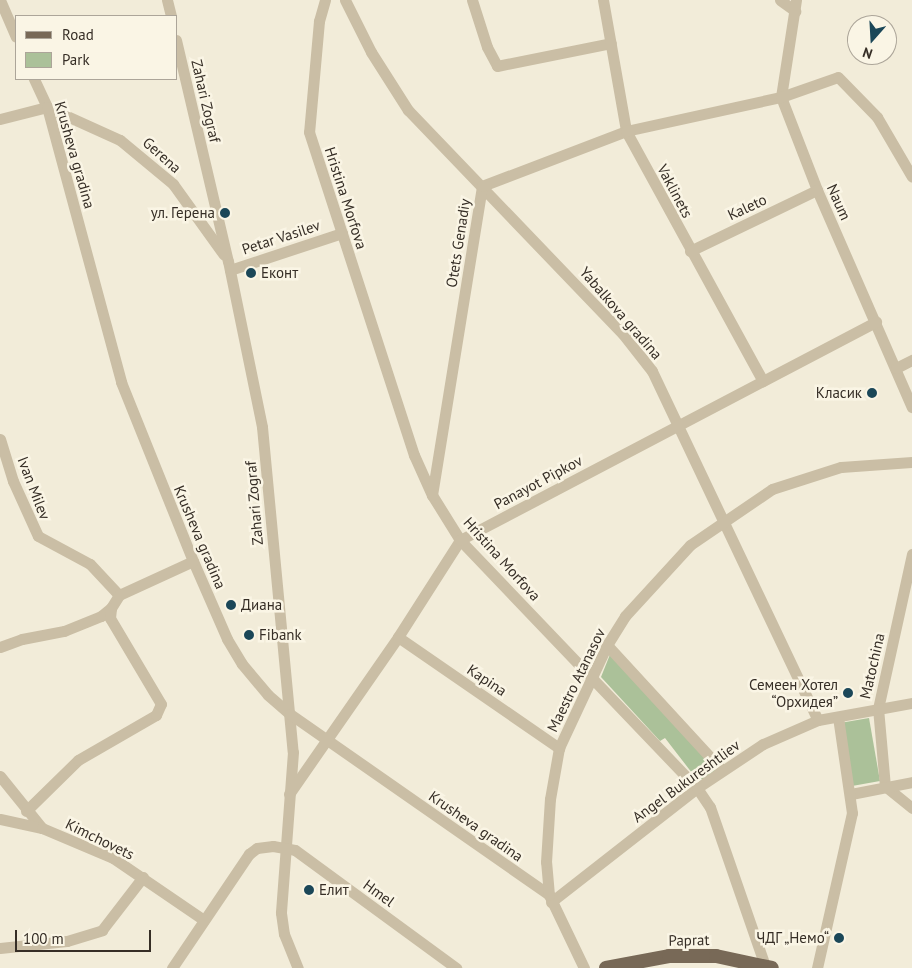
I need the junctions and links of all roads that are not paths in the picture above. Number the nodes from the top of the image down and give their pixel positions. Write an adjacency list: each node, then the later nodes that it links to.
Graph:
1 (0, 0): 10 (street)
2 (167, 0): 9 (street)
3 (325, 0): 21 (street, Hristina Morfova)
4 (345, 0): 19 (street, Yabalkova gradina)
5 (472, 0): 11 (street)
6 (604, 0): 11 (street, Vaklinets)
7 (780, 0): 8 (street)
8 (796, 5): 14 (street)
9 (171, 15)
10 (15, 35)
11 (611, 43): 17 (street, Vaklinets)
12 (178, 48): 23 (street, Zahari Zograf)
13 (34, 80): 15 (street, Krusheva gradina)
14 (781, 96): 17 (street, Otets Genadiy); 18 (street, Otets Genadiy); 20 (street, Naum)
15 (48, 107): 16 (street); 23 (street, Gerena); 36 (street, Krusheva gradina)
16 (0, 119)
17 (626, 131): 19 (street, Otets Genadiy); 22 (street, Vaklinets)
18 (912, 177)
19 (482, 186): 29 (street, Yabalkova gradina); 32 (street, Otets Genadiy)
20 (817, 190): 22 (street, Kaleto); 24 (street, Naum)
21 (342, 233): 23 (street, Petar Vasilev); 32 (street, Hristina Morfova)
22 (690, 251): 27 (street, Vaklinets)
23 (229, 265): 45 (street, Zahari Zograf)
24 (876, 322): 26 (street, Naum); 27 (street, Panayot Pipkov)
25 (912, 360): 26 (street)
26 (896, 368): 28 (street, Naum)
27 (763, 381): 29 (street, Panayot Pipkov)
28 (912, 407)
29 (680, 425): 33 (street, Yabalkova gradina); 34 (street, Panayot Pipkov)
30 (0, 439): 37 (street, Ivan Milev)
31 (912, 462): 33 (street, Maestro Atanasov)
32 (432, 495): 34 (street, Hristina Morfova)
33 (723, 521): 40 (street, Maestro Atanasov); 47 (street, Yabalkova gradina)
34 (460, 540): 39 (street, Panayot Pipkov); 42 (street, Hristina Morfova)
35 (912, 554): 44 (street, Matochina)
36 (193, 561): 37 (street); 45 (street, Krusheva gradina)
37 (119, 595): 38 (street)
38 (111, 608): 41 (street); 58 (street)
39 (398, 637): 48 (street, Panayot Pipkov); 49 (street, Kapina)
40 (607, 645): 42 (street, Maestro Atanasov); 50 (street)
41 (0, 647)
42 (593, 676): 49 (street, Maestro Atanasov); 54 (street, Hristina Morfova)
43 (912, 703): 44 (street, Angel Bukureshtliev)
44 (878, 708): 46 (street, Angel Bukureshtliev); 53 (street, Matochina)
45 (290, 714): 48 (street, Krusheva gradina); 56 (street, Zahari Zograf)
46 (838, 717): 47 (street, Angel Bukureshtliev); 55 (street)
47 (818, 720): 50 (street, Angel Bukureshtliev)
48 (326, 740): 56 (street, Panayot Pipkov); 63 (street, Krusheva gradina)
49 (559, 748): 63 (street, Maestro Atanasov)
50 (722, 770): 54 (street, Angel Bukureshtliev)
51 (0, 776): 58 (street)
52 (912, 782): 53 (street)
53 (885, 786): 55 (street); 57 (street)
54 (697, 788): 63 (street, Angel Bukureshtliev); 66 (street, Hristina Morfova)
55 (851, 794): 72 (street)
56 (288, 795): 61 (street, Zahari Zograf)
57 (912, 808)
58 (26, 811): 60 (street)
59 (0, 819): 60 (street, Kimchovets)
60 (42, 828): 62 (street, Kimchovets)
61 (283, 846): 64 (street); 68 (street, Zahari Zograf); 69 (street, Hmel)
62 (143, 877): 64 (street, Kimchovets); 65 (street)
63 (550, 898): 70 (street, Maestro Atanasov)
64 (204, 920): 67 (street)
65 (0, 948)
66 (769, 967): 71 (main road, Paprat)
67 (172, 968)
68 (298, 968)
69 (456, 968)
70 (584, 968)
71 (606, 968)
72 (817, 968)

